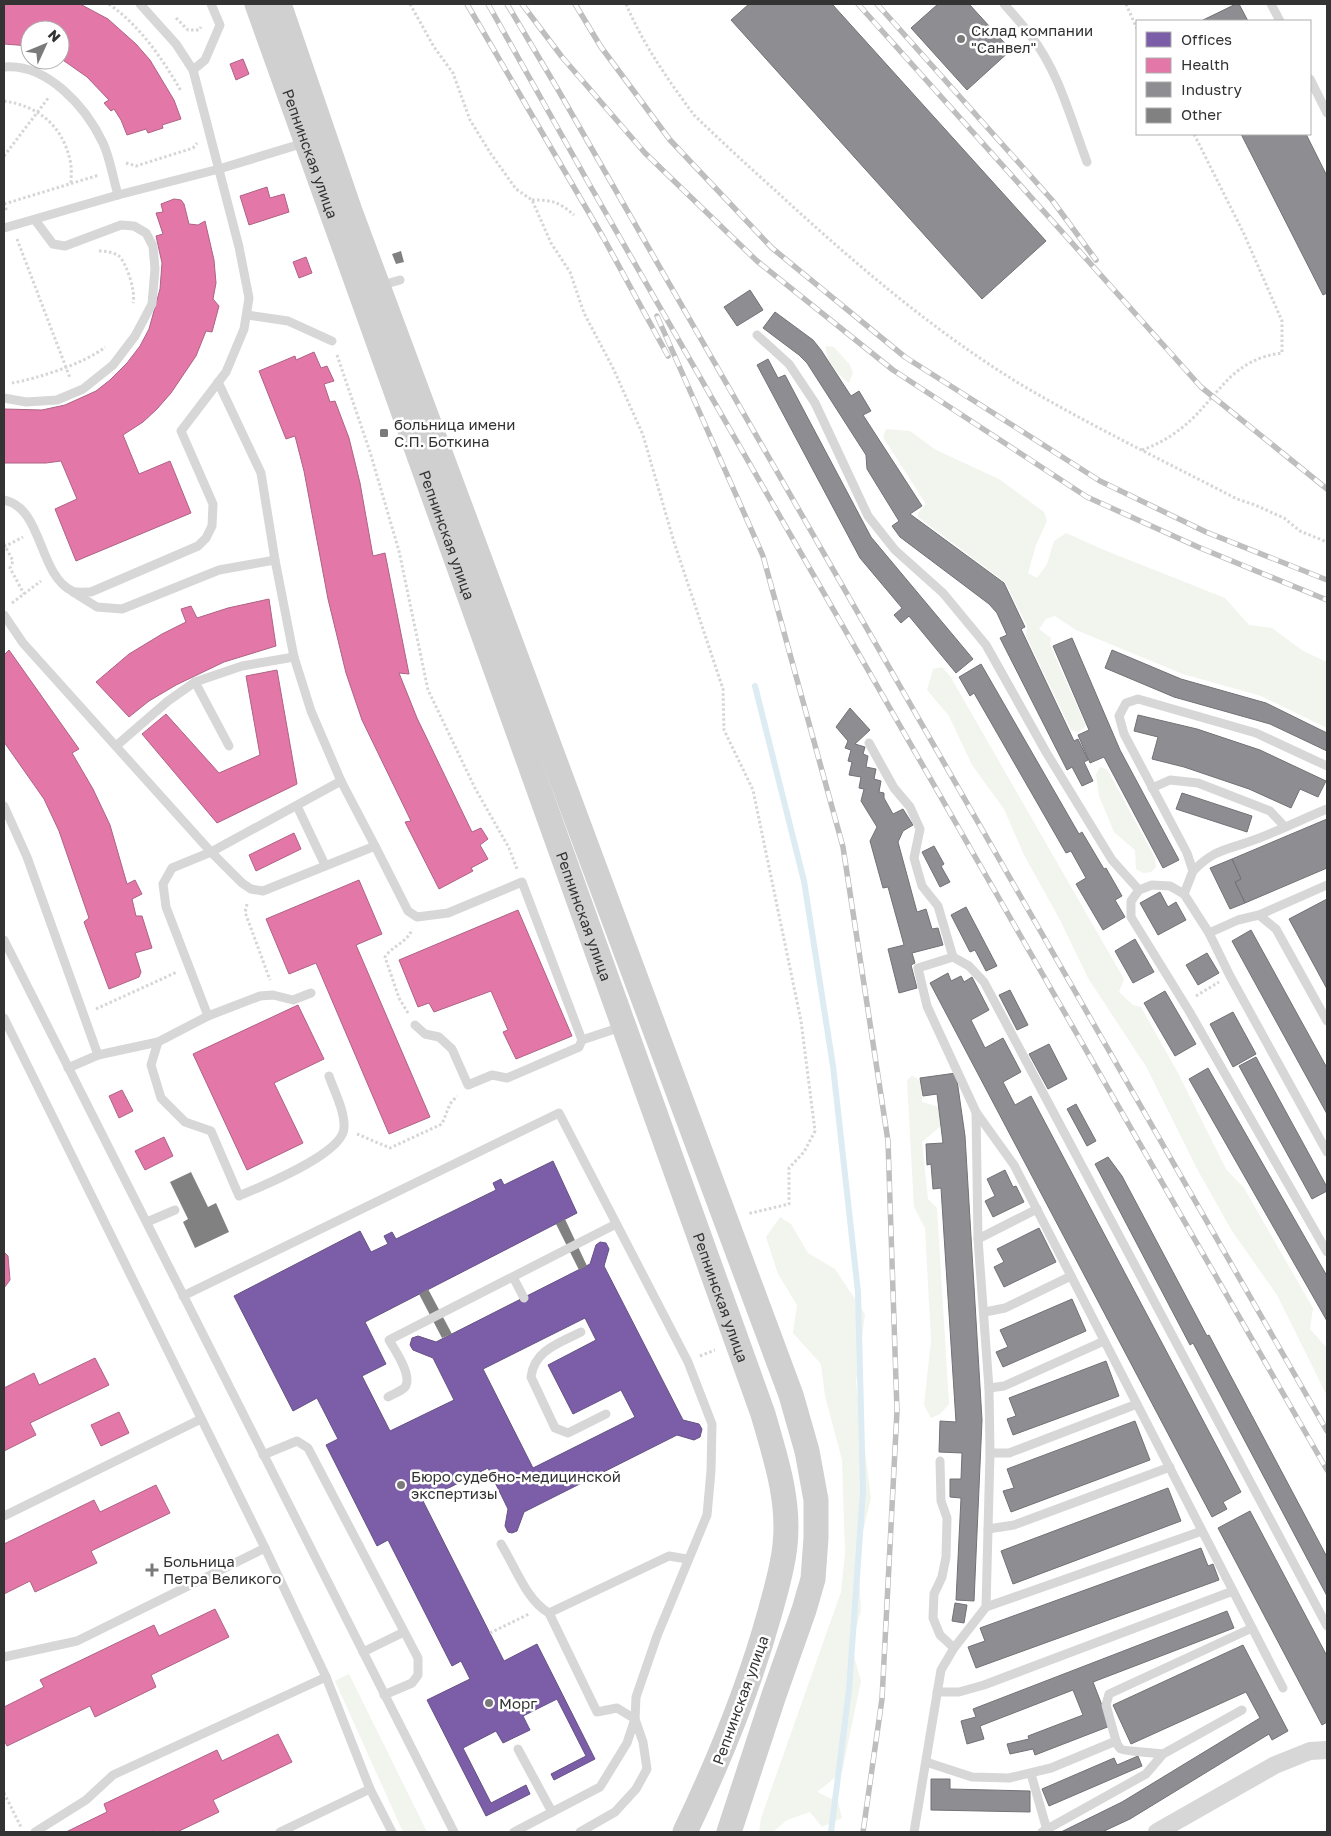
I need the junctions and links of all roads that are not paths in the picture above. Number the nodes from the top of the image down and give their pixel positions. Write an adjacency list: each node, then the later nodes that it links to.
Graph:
1 (140, 4): 9 (lane)
2 (211, 4): 9 (lane)
3 (257, 4): 18 (street, Репнинская улица)
4 (279, 4): 18 (street, Репнинская улица)
5 (1004, 4): 13 (lane)
6 (1271, 4): 7 (lane)
7 (1279, 20)
8 (4, 67): 15 (lane)
9 (193, 70): 14 (lane)
10 (1311, 81): 11 (lane)
11 (1327, 113)
12 (316, 139): 14 (lane)
13 (1087, 162)
14 (219, 169): 15 (lane); 19 (lane)
15 (118, 195): 16 (lane)
16 (35, 220): 17 (lane); 23 (lane)
17 (8, 226)
18 (380, 286): 56 (street, Репнинская улица); 125 (street, Репнинская улица)
19 (247, 314): 21 (lane); 22 (lane)
20 (757, 335): 45 (lane)
21 (332, 341)
22 (218, 382): 25 (lane); 26 (lane)
23 (4, 398)
24 (4, 500): 26 (lane)
25 (275, 560): 26 (lane); 28 (lane)
26 (73, 592)
27 (4, 615): 31 (lane)
28 (294, 657): 29 (lane); 34 (lane)
29 (195, 682): 31 (lane); 32 (lane)
30 (869, 744): 50 (lane)
31 (116, 746): 41 (lane)
32 (230, 746)
33 (1327, 766): 35 (lane)
34 (341, 781): 37 (lane); 40 (lane)
35 (1152, 788): 39 (lane); 43 (lane)
36 (4, 806): 59 (lane)
37 (297, 806): 41 (lane); 42 (lane)
38 (1327, 808): 39 (lane)
39 (1285, 827): 43 (lane)
40 (375, 846): 42 (lane); 57 (lane)
41 (211, 852): 42 (lane); 52 (lane)
42 (325, 865)
43 (1193, 871): 46 (lane)
44 (1327, 885): 47 (lane)
45 (1139, 890): 46 (lane); 69 (lane)
46 (1184, 894): 48 (lane)
47 (1259, 915): 48 (lane); 54 (lane)
48 (1209, 932): 63 (lane)
49 (4, 940): 60 (lane)
50 (953, 957): 62 (lane); 97 (lane)
51 (311, 993): 52 (lane)
52 (208, 1016): 58 (lane)
53 (4, 1018): 83 (lane)
54 (1327, 1021)
55 (415, 1025): 57 (lane)
56 (624, 1026): 57 (lane); 124 (street, Репнинская улица)
57 (582, 1040)
58 (158, 1042): 59 (lane); 61 (lane)
59 (98, 1055): 60 (lane)
60 (68, 1068): 66 (lane)
61 (329, 1076)
62 (976, 1112): 64 (lane); 68 (lane)
63 (1327, 1152)
64 (1037, 1209): 68 (lane); 70 (lane)
65 (175, 1210): 66 (lane)
66 (148, 1222): 72 (lane)
67 (616, 1224): 71 (lane); 72 (lane); 93 (lane)
68 (978, 1239): 74 (lane)
69 (1327, 1252)
70 (1071, 1276): 74 (lane); 77 (lane)
71 (513, 1277): 73 (lane); 80 (lane)
72 (183, 1296): 85 (lane)
73 (524, 1298)
74 (984, 1312): 79 (lane)
75 (581, 1332): 78 (lane)
76 (544, 1339): 78 (lane)
77 (1104, 1341): 79 (lane); 81 (lane)
78 (549, 1349): 82 (lane)
79 (989, 1388): 84 (lane)
80 (388, 1397)
81 (1137, 1404): 84 (lane); 87 (lane)
82 (606, 1414)
83 (201, 1419): 88 (lane); 92 (lane)
84 (990, 1453): 89 (lane)
85 (263, 1455): 99 (lane); 101 (lane)
86 (940, 1462): 100 (lane)
87 (1170, 1467): 89 (lane); 90 (lane)
88 (4, 1516)
89 (988, 1529): 95 (lane)
90 (1202, 1531): 94 (lane); 95 (lane)
91 (501, 1544): 96 (lane)
92 (265, 1548): 102 (lane); 103 (lane)
93 (687, 1559): 96 (lane); 108 (lane)
94 (1233, 1591): 98 (lane); 105 (lane)
95 (986, 1607): 100 (lane)
96 (545, 1611): 108 (lane)
97 (1327, 1626)
98 (1252, 1628): 104 (lane); 109 (lane)
99 (404, 1632): 101 (lane); 106 (lane)
100 (954, 1648): 105 (lane)
101 (362, 1652): 106 (lane)
102 (4, 1657)
103 (326, 1677): 115 (lane); 118 (lane)
104 (1283, 1688)
105 (937, 1692): 113 (lane)
106 (384, 1695): 121 (lane)
107 (1242, 1710): 112 (lane)
108 (635, 1719): 116 (lane); 123 (lane)
109 (1116, 1741): 112 (lane); 114 (lane)
110 (518, 1749): 116 (lane)
111 (1327, 1750): 127 (street)
112 (1163, 1754): 117 (lane)
113 (926, 1762): 114 (lane); 126 (lane)
114 (1031, 1774): 117 (lane)
115 (370, 1789): 119 (lane); 120 (lane)
116 (552, 1812): 122 (lane)
117 (1044, 1831)
118 (35, 1832)
119 (280, 1832)
120 (392, 1832)
121 (454, 1832)
122 (514, 1832)
123 (580, 1832)
124 (685, 1832)
125 (729, 1832)
126 (914, 1832)
127 (1157, 1832)

